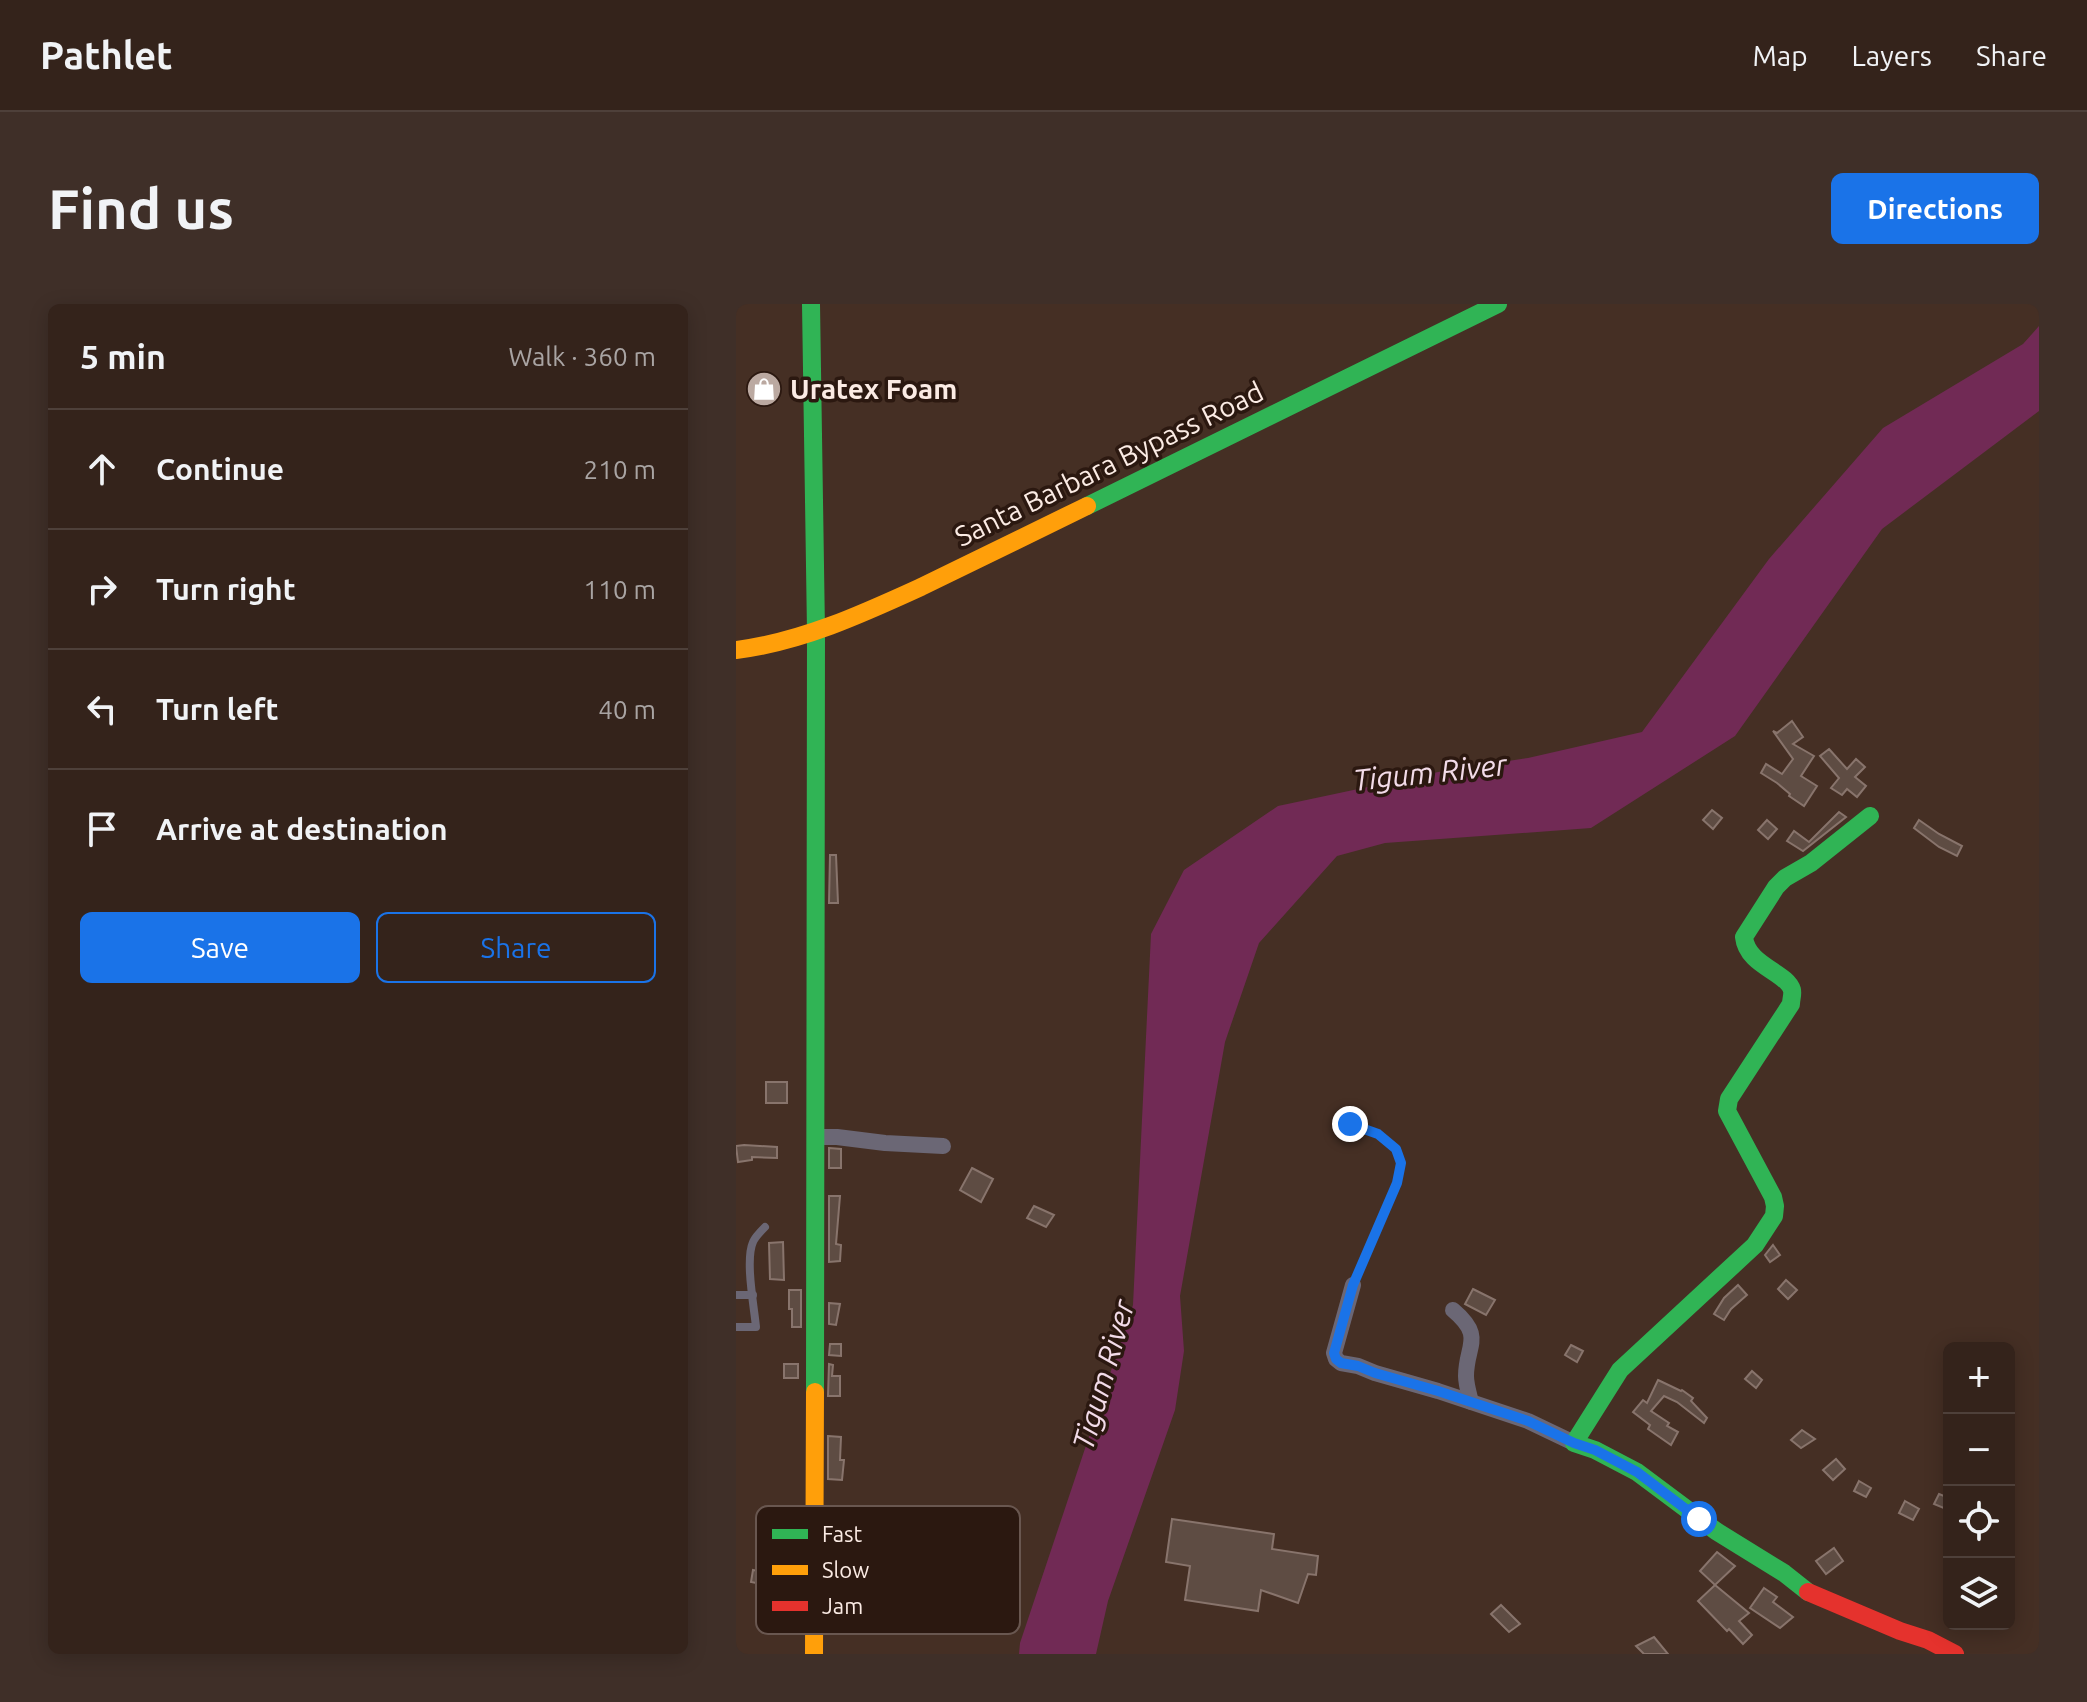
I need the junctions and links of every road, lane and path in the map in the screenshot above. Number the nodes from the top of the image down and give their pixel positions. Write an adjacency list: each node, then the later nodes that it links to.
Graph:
1 (811, 304): 3 (street)
2 (1498, 304): 3 (street, Santa Barbara Bypass Road)
3 (816, 631): 4 (street, Santa Barbara Bypass Road); 7 (street)
4 (736, 650)
5 (1870, 816): 16 (street)
6 (1350, 1124): 10 (path)
7 (815, 1137): 8 (street); 17 (street)
8 (943, 1146)
9 (765, 1227): 12 (lane)
10 (1353, 1285): 15 (street)
11 (736, 1295): 12 (lane)
12 (753, 1295): 14 (lane)
13 (1453, 1310): 15 (street)
14 (736, 1327)
15 (1471, 1402): 16 (street)
16 (1574, 1443): 20 (street)
17 (814, 1506)
18 (814, 1634): 19 (street)
19 (814, 1654)
20 (1955, 1654)

